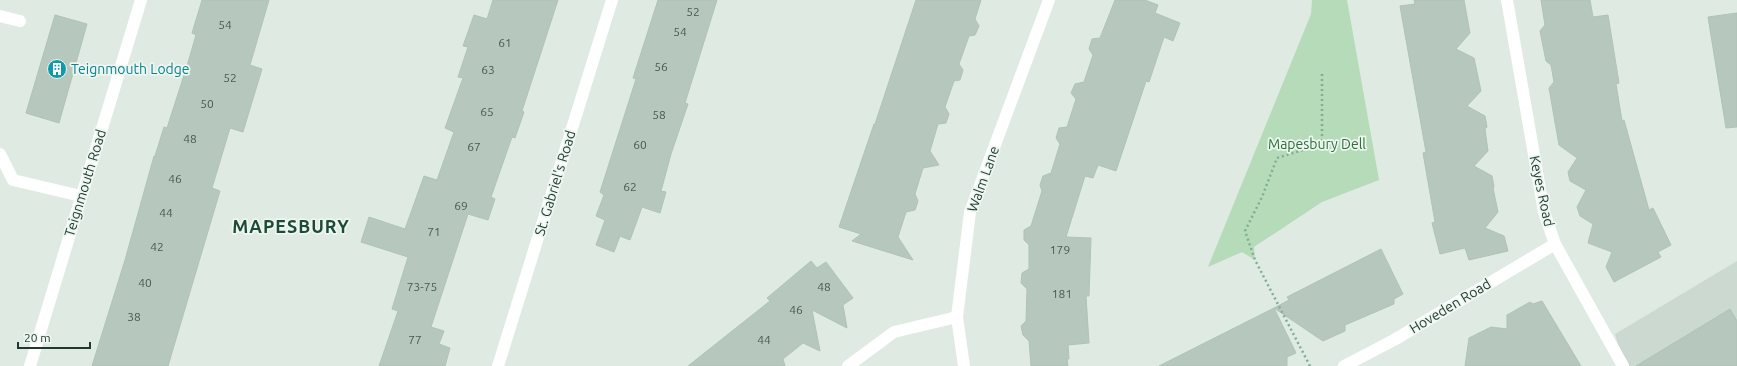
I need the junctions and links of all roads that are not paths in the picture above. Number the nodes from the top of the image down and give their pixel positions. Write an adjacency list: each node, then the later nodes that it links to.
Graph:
1 (141, 0): 8 (street, Teignmouth Road)
2 (612, 0): 12 (street, St. Gabriel's Road)
3 (1050, 0): 10 (street, Walm Lane)
4 (1507, 0): 9 (street, Keyes Road)
5 (0, 16): 6 (street)
6 (20, 21)
7 (0, 154): 8 (street)
8 (81, 196): 11 (street, Teignmouth Road)
9 (1555, 244): 15 (street, Hoveden Road); 16 (street, Keyes Road)
10 (957, 317): 13 (street); 14 (street, Walm Lane)
11 (30, 366)
12 (498, 366)
13 (848, 366)
14 (964, 366)
15 (1344, 366)
16 (1623, 366)

